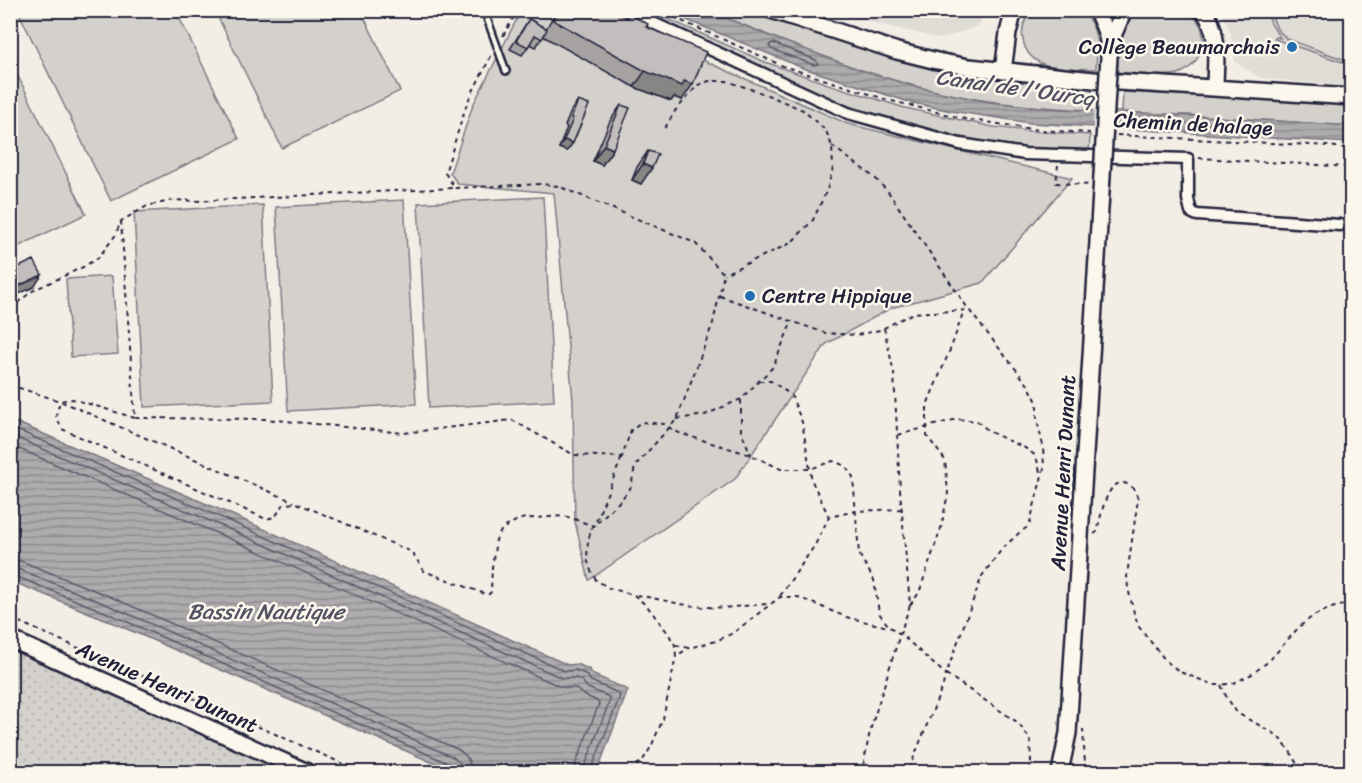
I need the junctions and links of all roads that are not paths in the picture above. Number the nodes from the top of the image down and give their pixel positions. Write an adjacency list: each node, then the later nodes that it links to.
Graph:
1 (484, 10): 9 (lane)
2 (625, 10): 13 (street)
3 (771, 10): 10 (street)
4 (1014, 10): 10 (street)
5 (1095, 10): 8 (street)
6 (1203, 10): 11 (street)
7 (1123, 12): 8 (street)
8 (1108, 45): 16 (street, Avenue Henri Dunant, bridge)
9 (506, 70)
10 (1002, 71): 11 (street)
11 (1215, 88): 12 (street)
12 (1352, 98)
13 (1340, 225)
14 (10, 639): 15 (street, Avenue Henri Dunant)
15 (307, 772)
16 (1060, 772)

